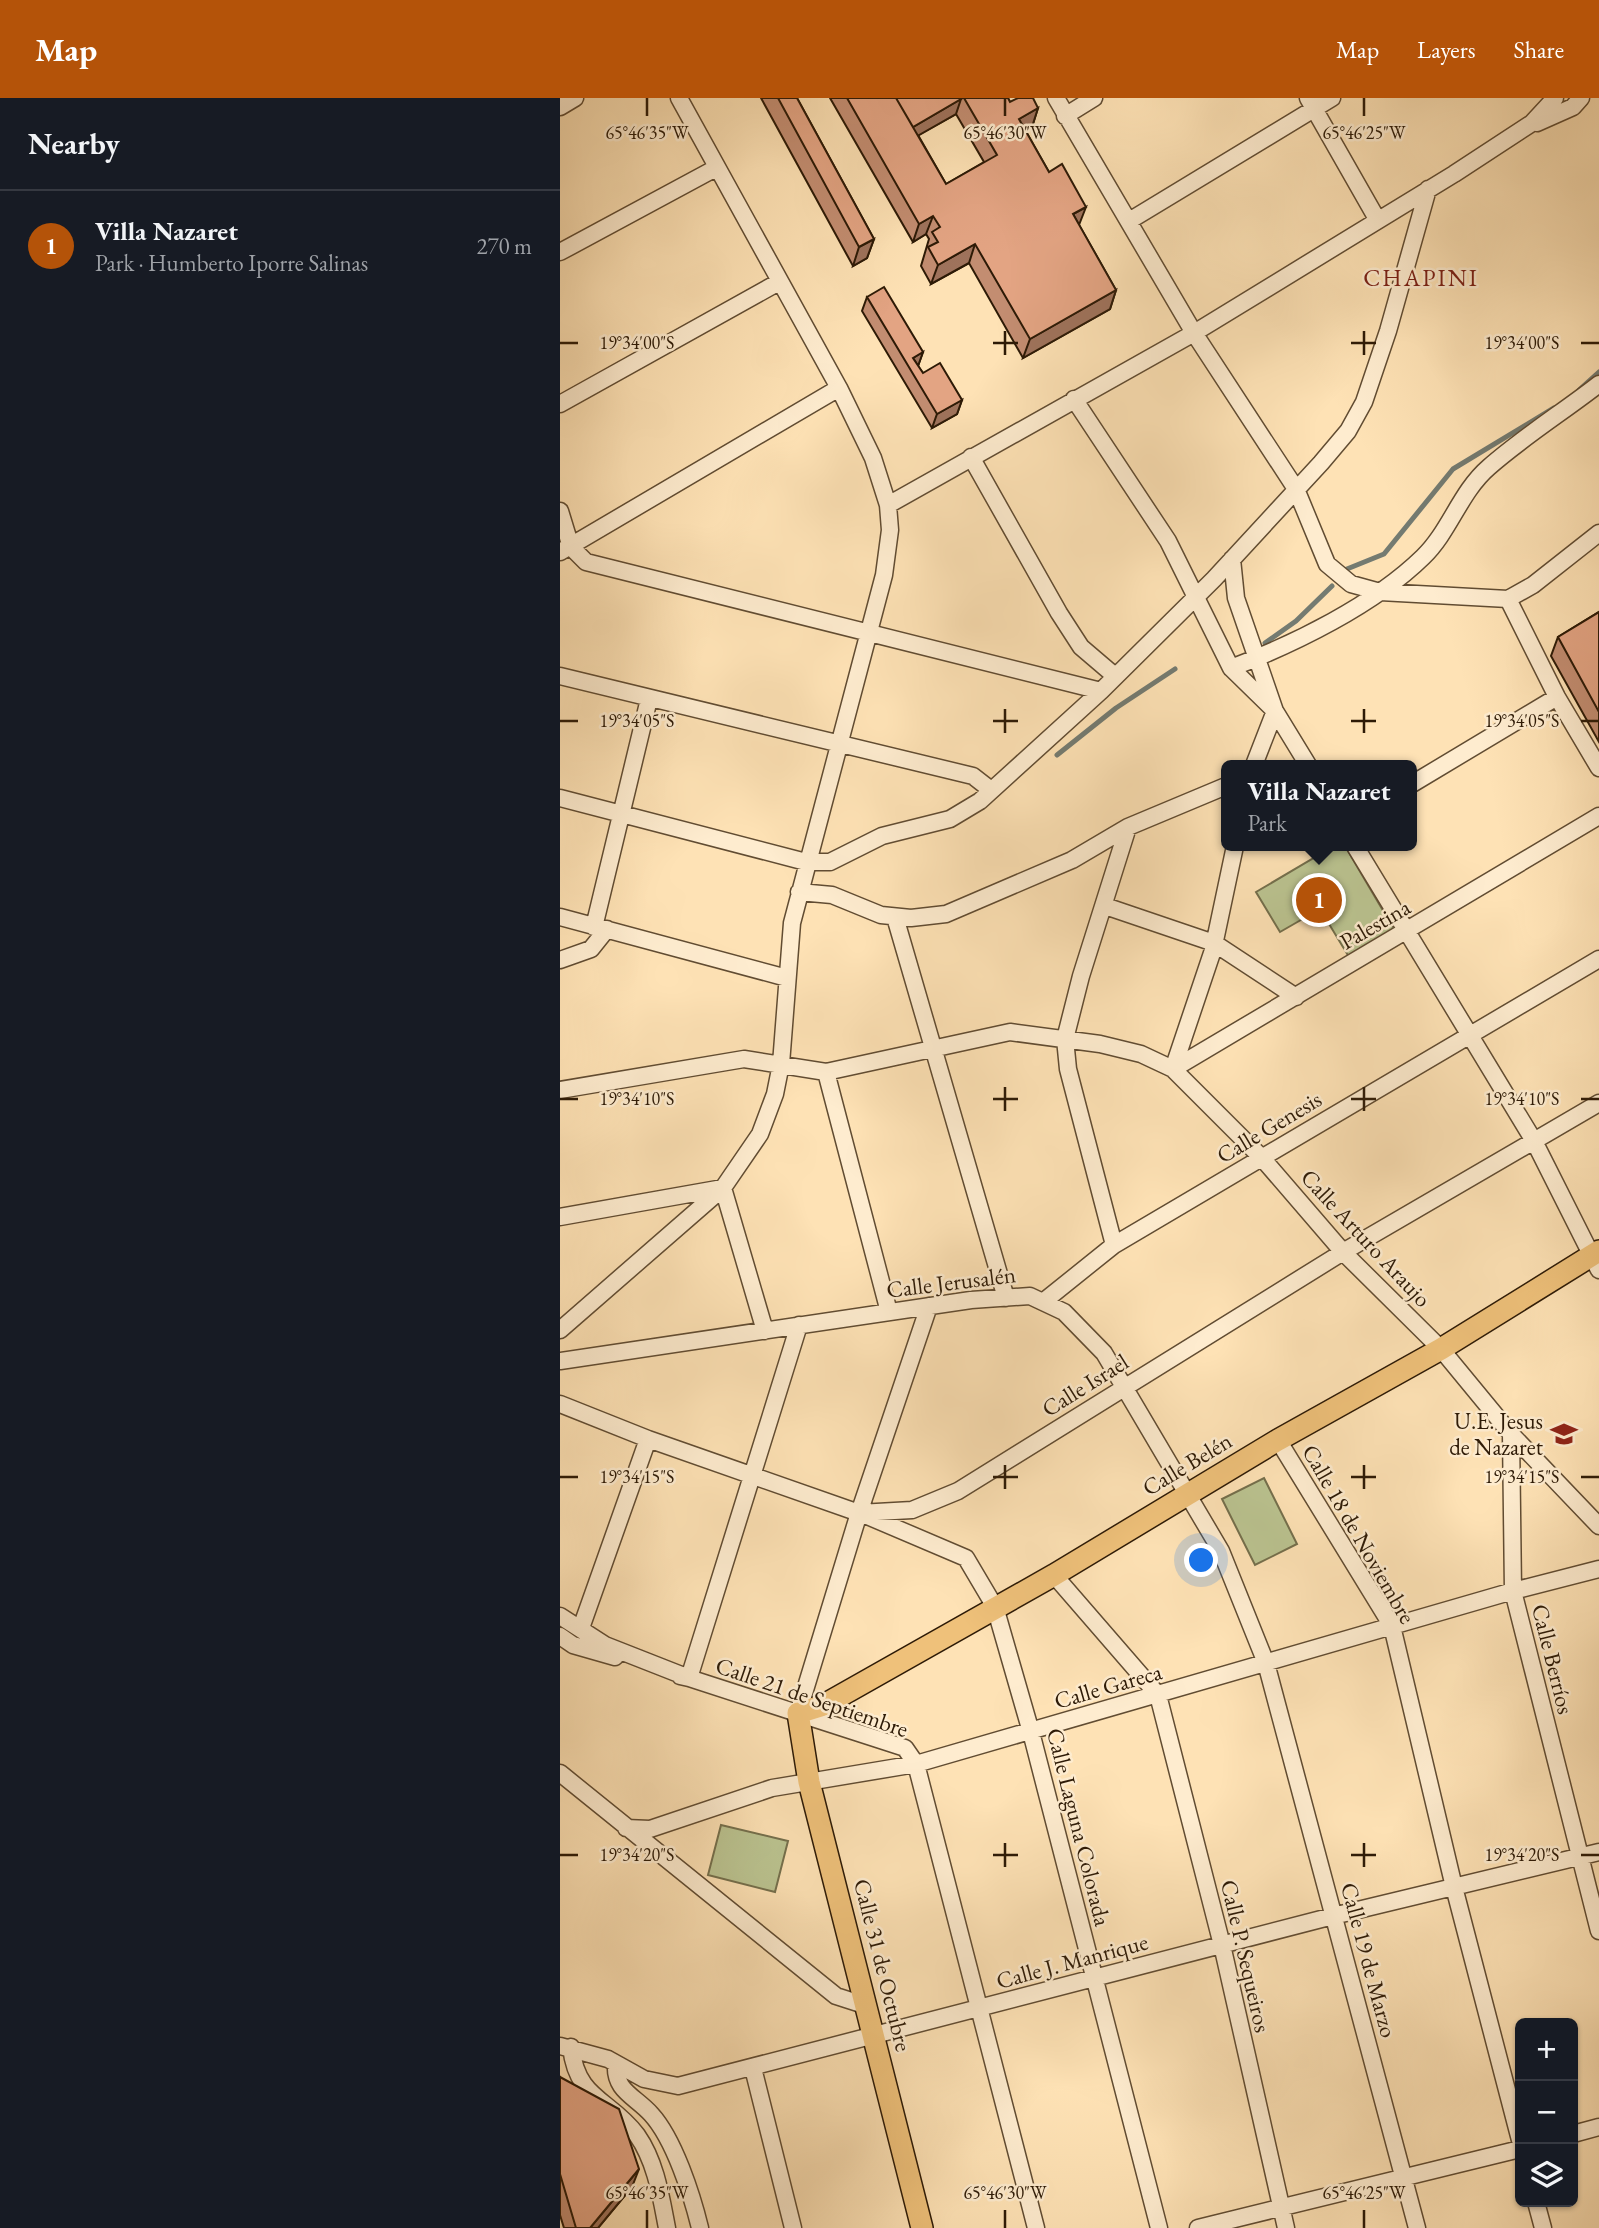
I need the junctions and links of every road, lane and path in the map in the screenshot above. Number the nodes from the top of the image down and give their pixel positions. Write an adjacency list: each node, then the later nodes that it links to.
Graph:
1 (575, 98): 9 (street)
2 (679, 98): 12 (street)
3 (1056, 98): 10 (street)
4 (1094, 98): 10 (street)
5 (1332, 98): 8 (street)
6 (1555, 98): 11 (street)
7 (1581, 98): 11 (street)
8 (1311, 103): 14 (street); 15 (street)
9 (560, 107)
10 (1065, 116): 15 (street)
11 (1522, 130): 13 (street)
12 (716, 168): 16 (street); 17 (street)
13 (1428, 189): 14 (street); 24 (street)
14 (1377, 219): 18 (street)
15 (1129, 221): 18 (street)
16 (560, 251)
17 (779, 282): 20 (street); 22 (street)
18 (1194, 333): 21 (street); 24 (street)
19 (1599, 384): 30 (street)
20 (839, 388): 25 (street); 28 (street)
21 (1074, 399): 23 (street); 31 (street)
22 (560, 404)
23 (971, 457): 25 (street); 37 (street)
24 (1296, 489): 29 (street); 30 (street)
25 (888, 505): 33 (street)
26 (560, 511): 28 (street)
27 (1599, 533): 32 (street)
28 (565, 549): 33 (street)
29 (1232, 559): 31 (street); 34 (street)
30 (1377, 592): 32 (street); 34 (street)
31 (1196, 594): 35 (street); 37 (street)
32 (1508, 598): 39 (street)
33 (869, 632): 38 (street); 42 (street)
34 (1256, 658): 35 (street); 41 (street)
35 (1231, 668): 41 (street)
36 (560, 676): 40 (street)
37 (1115, 676): 38 (street)
38 (1101, 691): 48 (street)
39 (1557, 697): 45 (street); 46 (street)
40 (649, 699): 42 (street); 50 (street)
41 (1275, 711): 43 (street); 44 (street)
42 (838, 745): 48 (street); 55 (street)
43 (1256, 760)
44 (1305, 760)
45 (1599, 768)
46 (1417, 781)
47 (1221, 788): 52 (street)
48 (991, 790): 55 (street)
49 (560, 798): 50 (street)
50 (622, 813): 55 (street); 60 (street)
51 (1599, 816): 61 (street, Palestina)
52 (1128, 827): 57 (street); 59 (street)
53 (1234, 851): 62 (street)
54 (1358, 851): 61 (street)
55 (806, 863): 56 (street)
56 (799, 892): 59 (street); 65 (street)
57 (1105, 906): 62 (street); 68 (street)
58 (560, 917): 60 (street)
59 (895, 917): 69 (street)
60 (601, 928): 64 (street); 65 (street)
61 (1406, 933): 66 (street, Palestina); 67 (street)
62 (1214, 943): 66 (street); 71 (street)
63 (1599, 959): 67 (street, Calle Genesis)
64 (560, 960)
65 (787, 978): 70 (street)
66 (1296, 997): 71 (street, Palestina)
67 (1468, 1035): 75 (street); 76 (street, Calle Genesis)
68 (1065, 1039): 69 (street, Calle Arturo Araujo); 71 (street, Calle Arturo Araujo); 79 (street)
69 (932, 1051): 72 (street, Calle Arturo Araujo); 82 (street)
70 (781, 1064): 72 (street); 73 (street); 77 (street)
71 (1172, 1069): 76 (street, Calle Arturo Araujo)
72 (826, 1072): 85 (street)
73 (560, 1090)
74 (1599, 1103): 75 (street, Calle Israel)
75 (1534, 1141): 80 (street, Calle Israel); 81 (street)
76 (1262, 1158): 79 (street, Calle Genesis); 80 (street, Calle Arturo Araujo)
77 (723, 1188): 78 (street); 87 (street); 88 (street)
78 (560, 1217)
79 (1114, 1245): 83 (street, Calle Genesis)
80 (1343, 1252): 89 (street, Calle Arturo Araujo); 91 (street, Calle Israel)
81 (1596, 1259): 89 (main road, Calle Belén)
82 (1006, 1298): 83 (street, Calle Jerusalén); 84 (street, Calle Jerusalén)
83 (1042, 1302): 91 (street, Calle Jerusalén)
84 (929, 1306): 85 (street, Calle Jerusalén); 98 (street)
85 (889, 1312): 86 (street, Calle Jerusalén)
86 (799, 1325): 88 (street, Calle Jerusalén); 96 (street)
87 (560, 1330)
88 (765, 1331): 90 (street, Calle Jerusalén)
89 (1441, 1349): 93 (street, Calle Arturo Araujo); 95 (main road, Calle Belén)
90 (560, 1361)
91 (1125, 1387): 97 (street, Calle Jerusalén); 98 (street, Calle Israel)
92 (560, 1404): 94 (street, Calle Israel)
93 (1511, 1434): 99 (street, Calle Arturo Araujo); 102 (street, Calle Berríos)
94 (648, 1439): 96 (street, Calle Israel); 106 (street)
95 (1278, 1440): 97 (main road, Calle Belén); 105 (street, Calle 18 de Noviembre)
96 (752, 1476): 98 (street, Calle Israel); 109 (street)
97 (1188, 1494): 101 (main road, Calle Belén); 108 (street, Calle Jerusalén)
98 (859, 1513): 103 (street, Calle Laguna Colorada); 111 (street)
99 (1599, 1526)
100 (1599, 1569): 102 (street, Calle Gareca)
101 (1054, 1575): 103 (main road, Calle Belén); 110 (street)
102 (1513, 1591): 105 (street, Calle Gareca); 118 (street, Calle Berríos)
103 (995, 1607): 111 (main road, Calle Belén); 112 (street, Calle Laguna Colorada)
104 (560, 1615): 106 (street, Calle 21 de Septiembre)
105 (1392, 1626): 108 (street, Calle Gareca); 119 (street, Calle 18 de Noviembre)
106 (581, 1628): 109 (street, Calle 21 de Septiembre)
107 (560, 1636): 109 (street)
108 (1266, 1663): 110 (street, Calle Gareca); 120 (street, Calle 19 de Marzo)
109 (689, 1678): 111 (street, Calle 21 de Septiembre)
110 (1158, 1695): 112 (street, Calle Gareca); 122 (street, Calle P. Sequeiros)
111 (798, 1713): 113 (street, Calle 21 de Septiembre); 115 (main road, Calle 31 de Octubre)
112 (1031, 1732): 113 (street, Calle Gareca); 123 (street, Calle Laguna Colorada)
113 (916, 1764): 115 (street, Calle Gareca); 125 (street, Calle 21 de Septiembre)
114 (560, 1773): 116 (street)
115 (808, 1782): 116 (street, Calle Gareca); 124 (main road, Calle 31 de Octubre)
116 (626, 1828): 124 (street)
117 (1599, 1852): 118 (street, Calle J. Manrique)
118 (1581, 1856): 119 (street, Calle J. Manrique); 121 (street, Calle Berríos)
119 (1454, 1887): 120 (street, Calle J. Manrique); 130 (street, Calle 18 de Noviembre)
120 (1334, 1916): 122 (street, Calle J. Manrique); 134 (street, Calle 19 de Marzo)
121 (1599, 1931)
122 (1222, 1945): 123 (street, Calle J. Manrique); 135 (street, Calle P. Sequeiros)
123 (1094, 1979): 125 (street, Calle J. Manrique); 142 (street, Calle Laguna Colorada)
124 (867, 2006): 126 (main road, Calle 31 de Octubre)
125 (979, 2008): 126 (street, Calle J. Manrique); 141 (street, Calle 21 de Septiembre)
126 (875, 2036): 129 (street, Calle J. Manrique); 140 (main road, Calle 31 de Octubre)
127 (566, 2047): 128 (street, Calle J. Manrique); 137 (street)
128 (616, 2064): 129 (street, Calle J. Manrique); 138 (street)
129 (752, 2068): 139 (street)
130 (1515, 2121)
131 (1599, 2127): 132 (street)
132 (1578, 2133)
133 (1515, 2150): 134 (street)
134 (1403, 2177): 135 (street); 145 (street, Calle 19 de Marzo)
135 (1281, 2206): 143 (street); 144 (street, Calle P. Sequeiros)
136 (1537, 2207): 146 (street)
137 (667, 2228)
138 (700, 2228)
139 (793, 2228)
140 (922, 2228)
141 (1035, 2228)
142 (1159, 2228)
143 (1198, 2228)
144 (1286, 2228)
145 (1416, 2228)
146 (1543, 2228)

